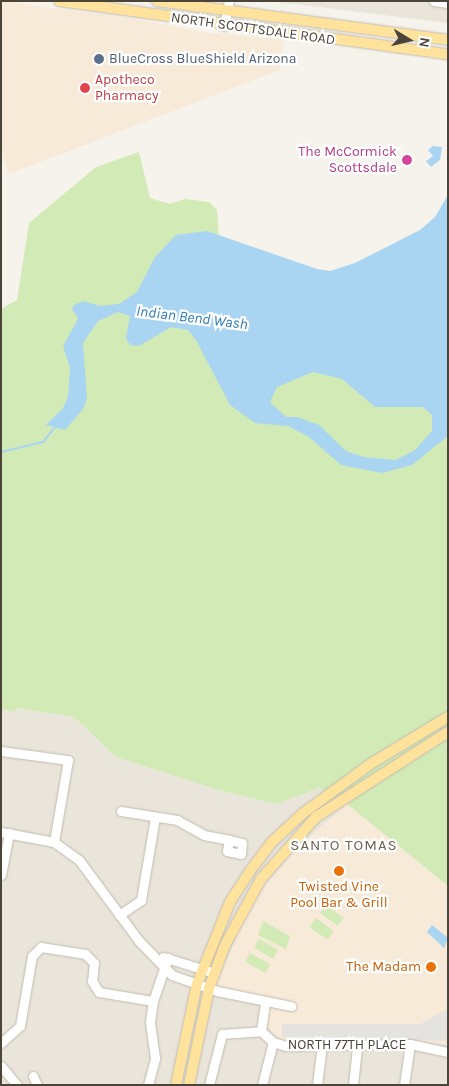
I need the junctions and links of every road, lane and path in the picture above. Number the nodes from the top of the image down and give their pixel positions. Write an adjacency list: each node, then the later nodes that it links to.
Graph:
1 (59, 1): 6 (main road, NORTH SCOTTSDALE ROAD)
2 (157, 1): 5 (main road, NORTH SCOTTSDALE ROAD)
3 (434, 1): 4 (street)
4 (448, 3)
5 (228, 6): 6 (street); 7 (main road, NORTH SCOTTSDALE ROAD)
6 (224, 26): 8 (main road, NORTH SCOTTSDALE ROAD)
7 (448, 40)
8 (448, 54)
9 (448, 717): 13 (main road)
10 (448, 732): 15 (main road)
11 (4, 751): 18 (street)
12 (121, 811): 14 (street)
13 (302, 814): 15 (main road); 23 (main road)
14 (155, 817): 17 (street); 20 (street)
15 (311, 822): 25 (main road)
16 (5, 832): 18 (street); 19 (street)
17 (229, 840)
18 (54, 842): 20 (street)
19 (1, 875)
20 (119, 915): 21 (street)
21 (156, 956): 22 (street); 24 (street)
22 (168, 957): 23 (street); 24 (street)
23 (203, 968): 25 (street); 26 (main road)
24 (163, 969): 26 (street); 28 (street)
25 (215, 972): 27 (main road)
26 (197, 984): 27 (street); 41 (main road)
27 (209, 988): 29 (street); 42 (main road)
28 (153, 1001): 33 (street); 40 (street)
29 (265, 1001): 30 (street); 31 (street)
30 (291, 1006)
31 (261, 1031): 32 (street, NORTH 77TH PLACE); 43 (street)
32 (272, 1042): 36 (street, NORTH 77TH PLACE); 44 (street)
33 (1, 1043)
34 (410, 1044): 35 (street, NORTH 77TH PLACE); 37 (street, NORTH 77TH PLACE); 47 (street)
35 (357, 1046): 36 (street, NORTH 77TH PLACE); 46 (street)
36 (322, 1047): 45 (street)
37 (448, 1052)
38 (1, 1066): 39 (street)
39 (17, 1085)
40 (148, 1085)
41 (176, 1085)
42 (189, 1085)
43 (209, 1085)
44 (262, 1085)
45 (317, 1085)
46 (353, 1085)
47 (404, 1085)

